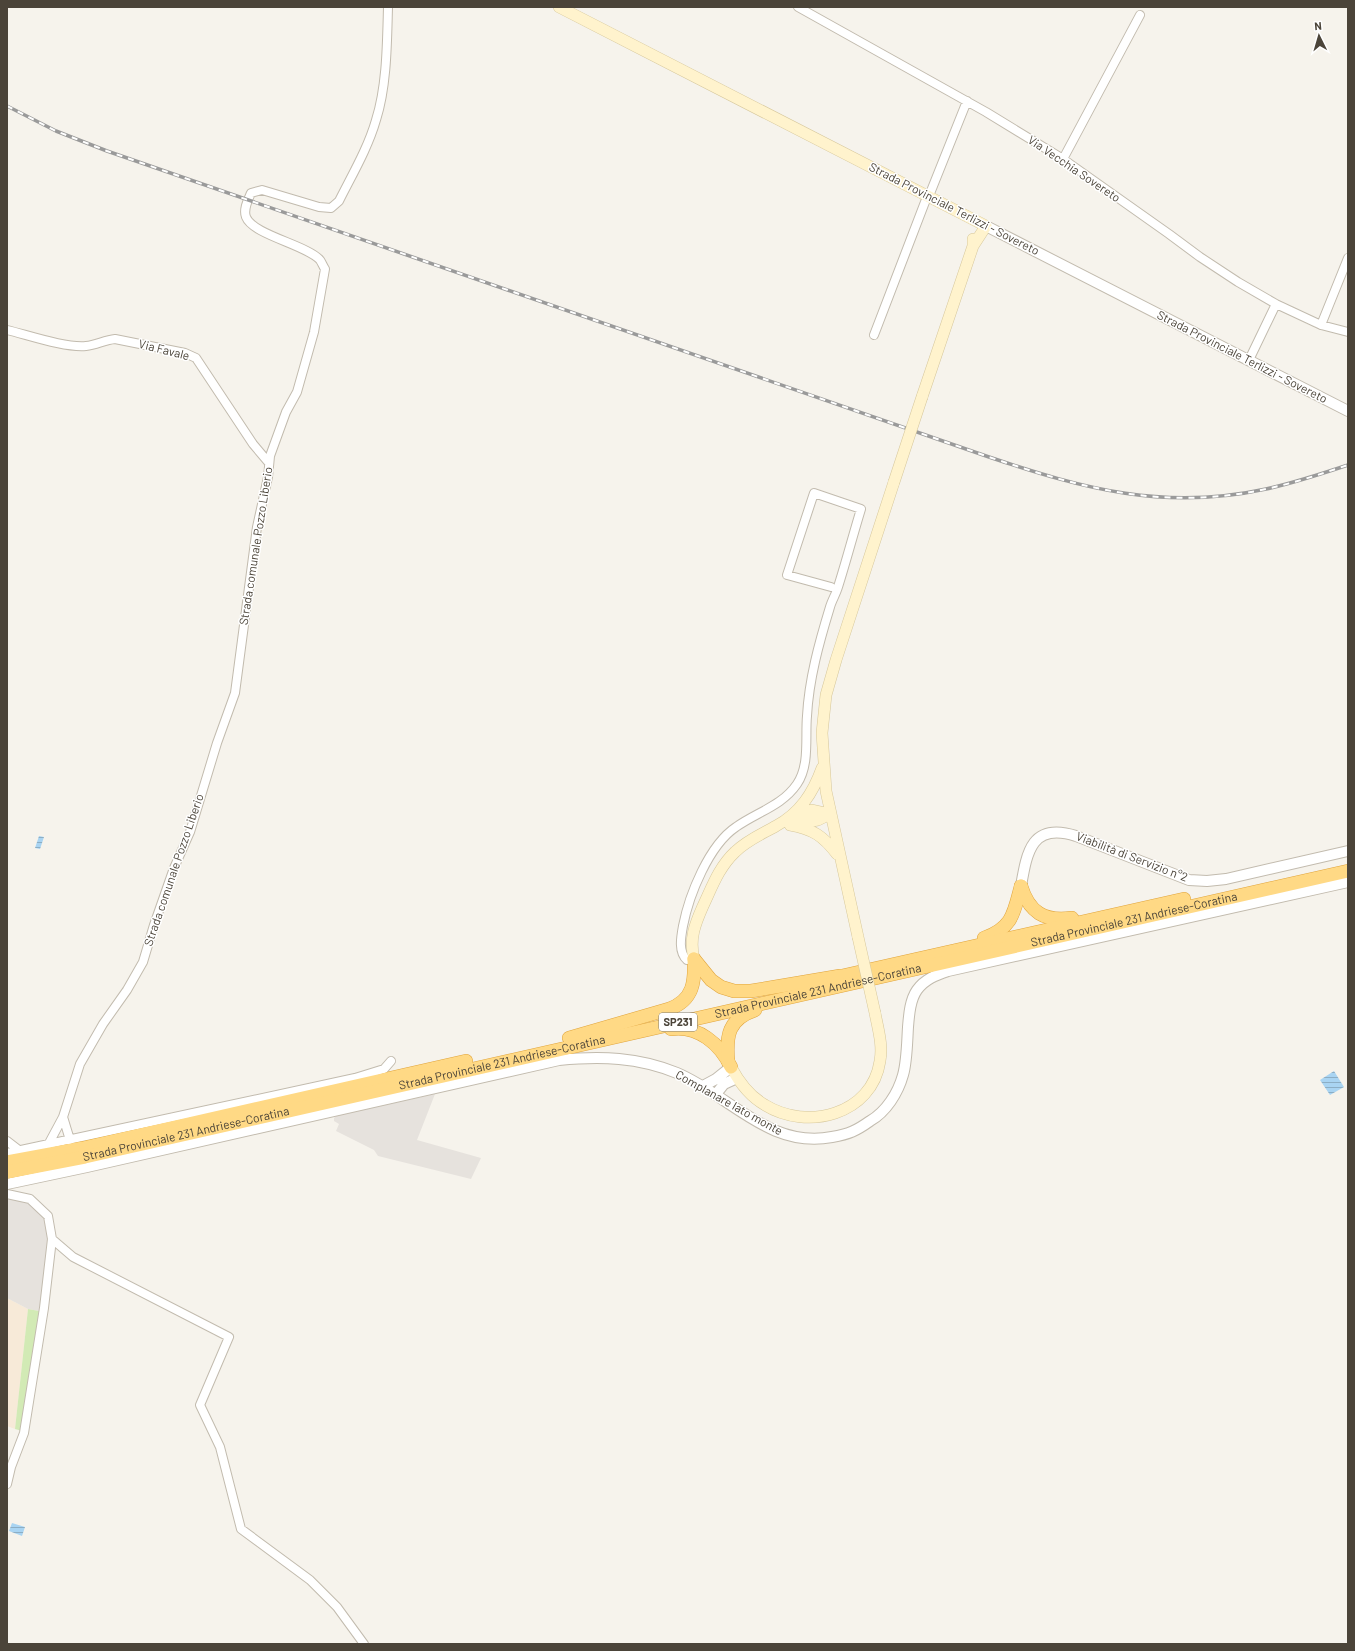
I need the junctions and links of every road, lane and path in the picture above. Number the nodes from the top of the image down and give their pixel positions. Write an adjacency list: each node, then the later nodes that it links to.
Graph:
1 (388, 7): 19 (street, Strada comunale Pozzo Liberio)
2 (559, 7): 7 (main road, Strada Provinciale Terlizzi - Sovereto)
3 (798, 7): 5 (street, Via Vecchia Sovereto)
4 (1140, 15): 6 (street)
5 (967, 102): 6 (street, Via Vecchia Sovereto); 7 (street)
6 (1063, 159): 12 (street, Via Vecchia Sovereto)
7 (928, 196): 8 (main road, Strada Provinciale Terlizzi - Sovereto); 16 (street)
8 (975, 220): 9 (main road, Strada Provinciale Terlizzi - Sovereto); 10 (main road)
9 (986, 226): 10 (main road); 17 (street, Strada Provinciale Terlizzi - Sovereto)
10 (973, 246): 21 (main road, bridge)
11 (1348, 258): 13 (street)
12 (1276, 304): 13 (street, Via Vecchia Sovereto); 17 (street)
13 (1322, 325): 15 (street, Via Vecchia Sovereto)
14 (7, 330): 19 (street, Via Favale)
15 (1348, 332)
16 (874, 335)
17 (1249, 360): 18 (street, Strada Provinciale Terlizzi - Sovereto)
18 (1348, 411)
19 (269, 463): 39 (street, Strada comunale Pozzo Liberio)
20 (831, 587): 32 (street)
21 (823, 763): 22 (main road); 23 (main road)
22 (830, 814): 23 (main road); 25 (main road)
23 (791, 821): 25 (main road); 32 (main road)
24 (1348, 851): 29 (street, Viabilità di Servizio n°2)
25 (839, 856): 36 (main road, bridge)
26 (1348, 862): 30 (highway, Strada Provinciale 231 Andriese-Coratina / SP231)
27 (1348, 871): 33 (highway, Strada Provinciale 231 Andriese-Coratina / SP231)
28 (1348, 882): 38 (street, Complanare lato monte)
29 (1021, 886): 30 (highway); 31 (highway)
30 (1161, 904): 31 (highway, Strada Provinciale 231 Andriese-Coratina / SP231)
31 (925, 957): 33 (highway, Strada Provinciale 231 Andriese-Coratina / SP231)
32 (694, 959): 33 (highway, SP231); 34 (highway, SP231)
33 (843, 980): 34 (highway, Strada Provinciale 231 Andriese-Coratina / SP231); 36 (highway, SP231)
34 (570, 1042): 36 (highway, SP231); 45 (highway, Strada Provinciale 231 Andriese-Coratina / SP231); 46 (highway, Strada Provinciale 231 Andriese-Coratina / SP231)
35 (391, 1061): 40 (street)
36 (732, 1069): 37 (street); 38 (street)
37 (703, 1086): 38 (street, Complanare lato monte); 47 (street, Complanare lato monte)
38 (716, 1094)
39 (63, 1117): 40 (street); 42 (street, Strada comunale Pozzo Liberio)
40 (70, 1140): 42 (street)
41 (7, 1141): 43 (street)
42 (48, 1145): 43 (street)
43 (20, 1151): 44 (street)
44 (7, 1153)
45 (7, 1162)
46 (7, 1172)
47 (7, 1184)
48 (7, 1194): 49 (street)
49 (52, 1239): 50 (street); 51 (street)
50 (7, 1484)
51 (364, 1644)

